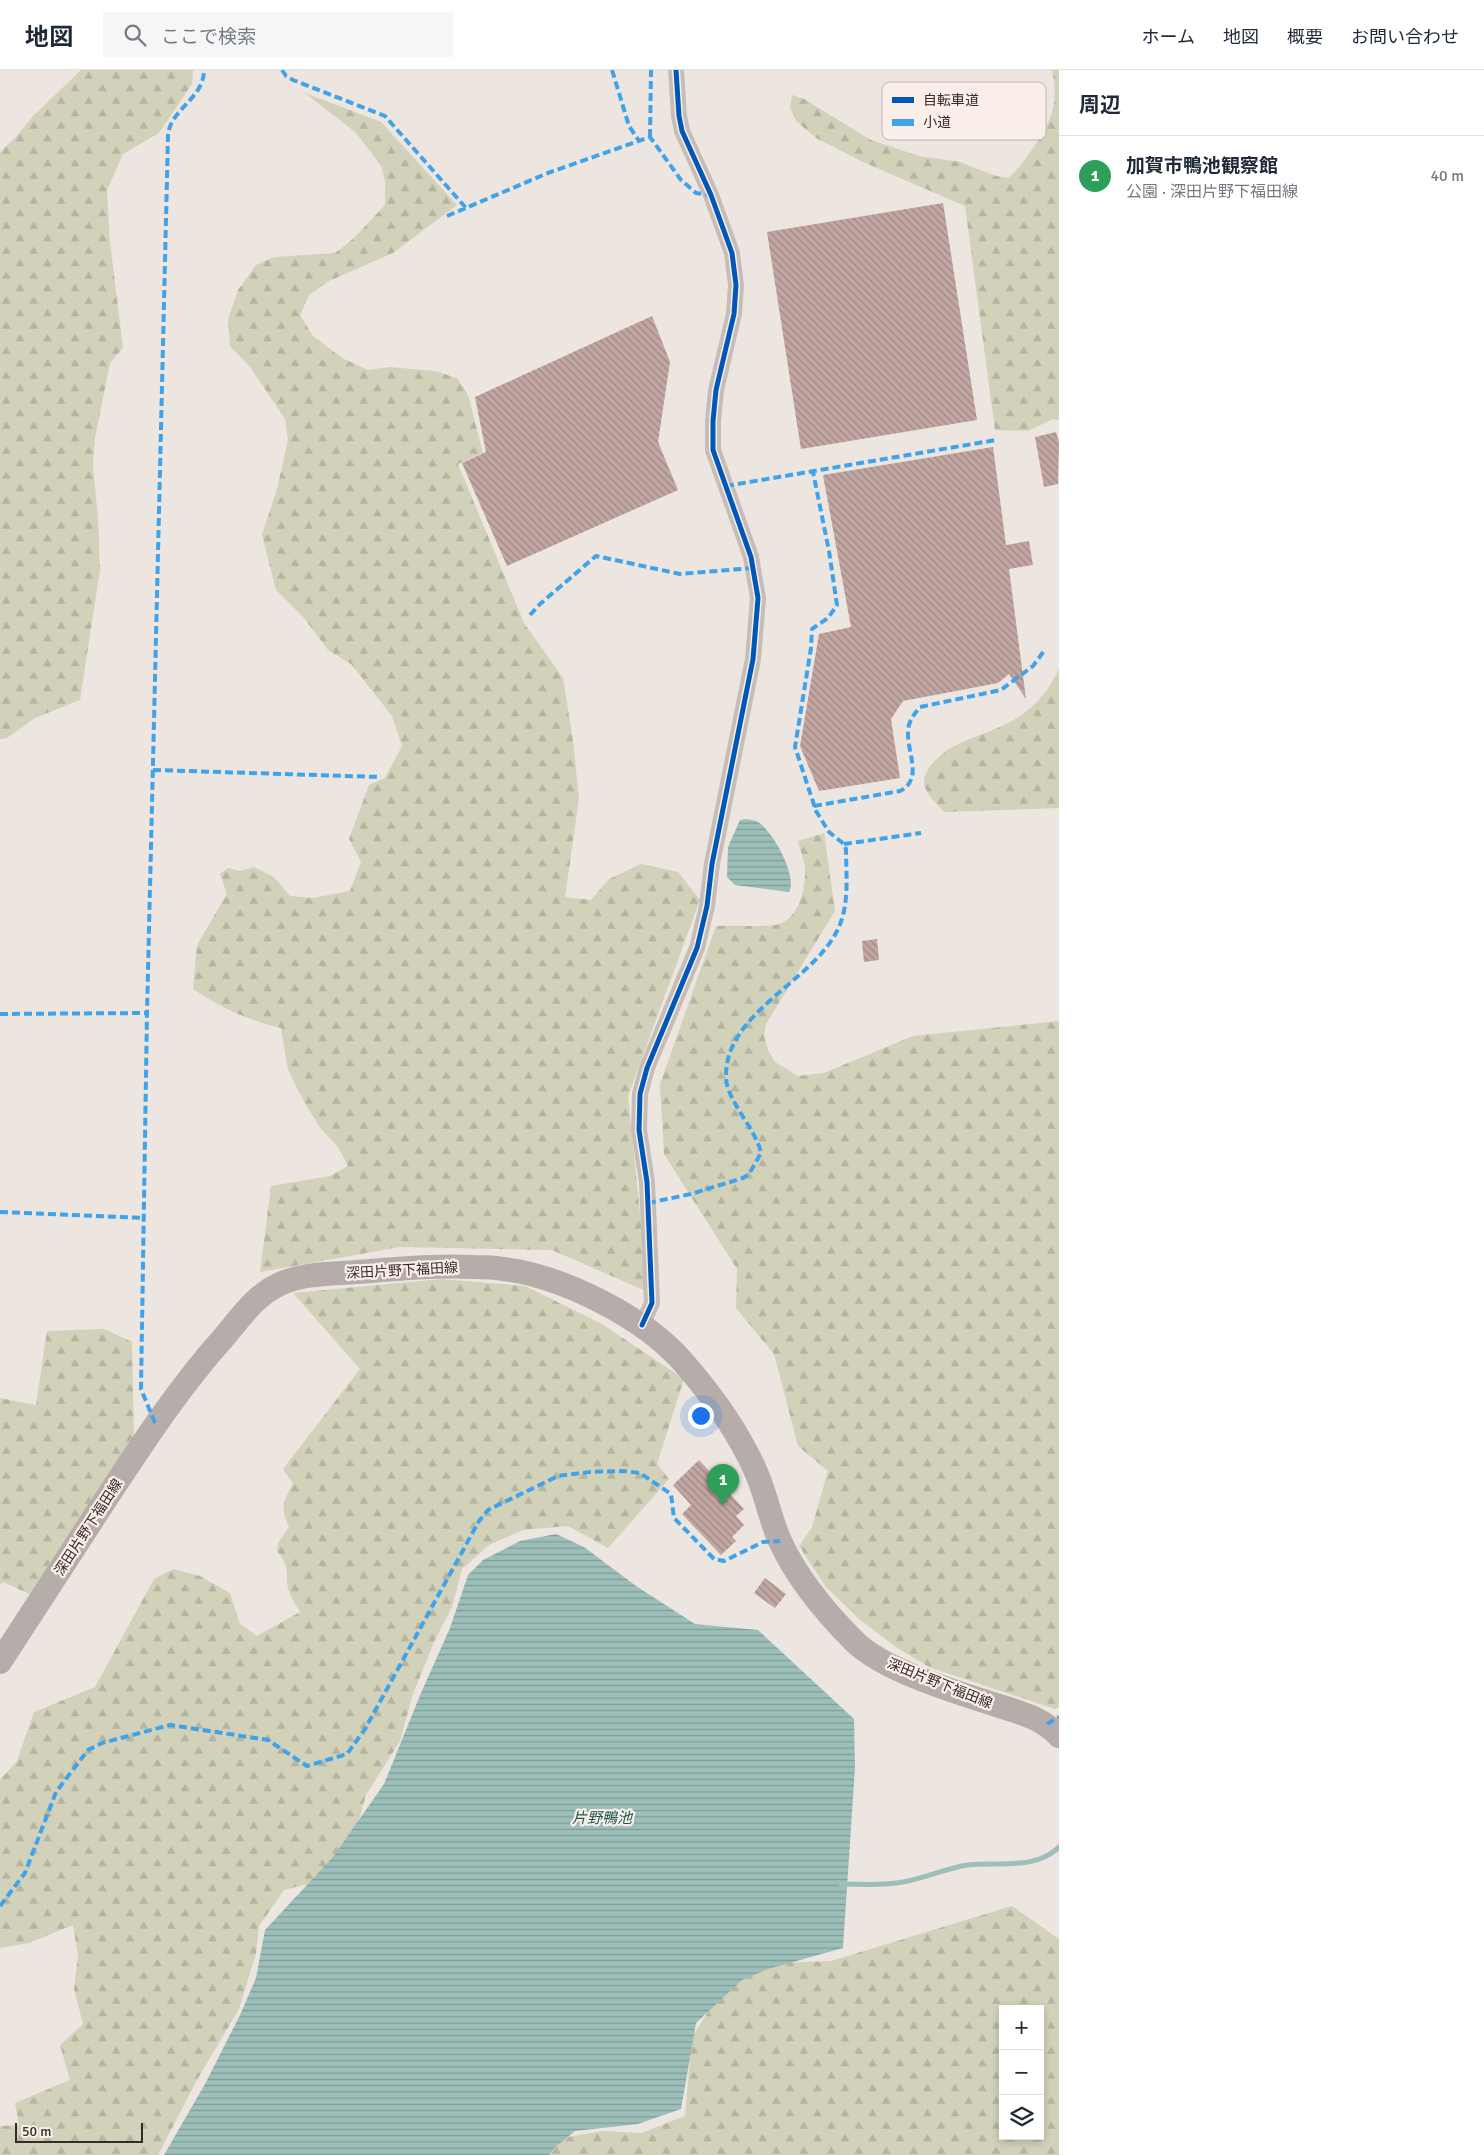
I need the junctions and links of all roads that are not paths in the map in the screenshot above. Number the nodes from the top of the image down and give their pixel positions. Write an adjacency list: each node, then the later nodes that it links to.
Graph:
1 (676, 70): 2 (street)
2 (642, 1325): 3 (main road, 深田片野下福田線); 4 (main road, 深田片野下福田線)
3 (0, 1662)
4 (1059, 1736)

